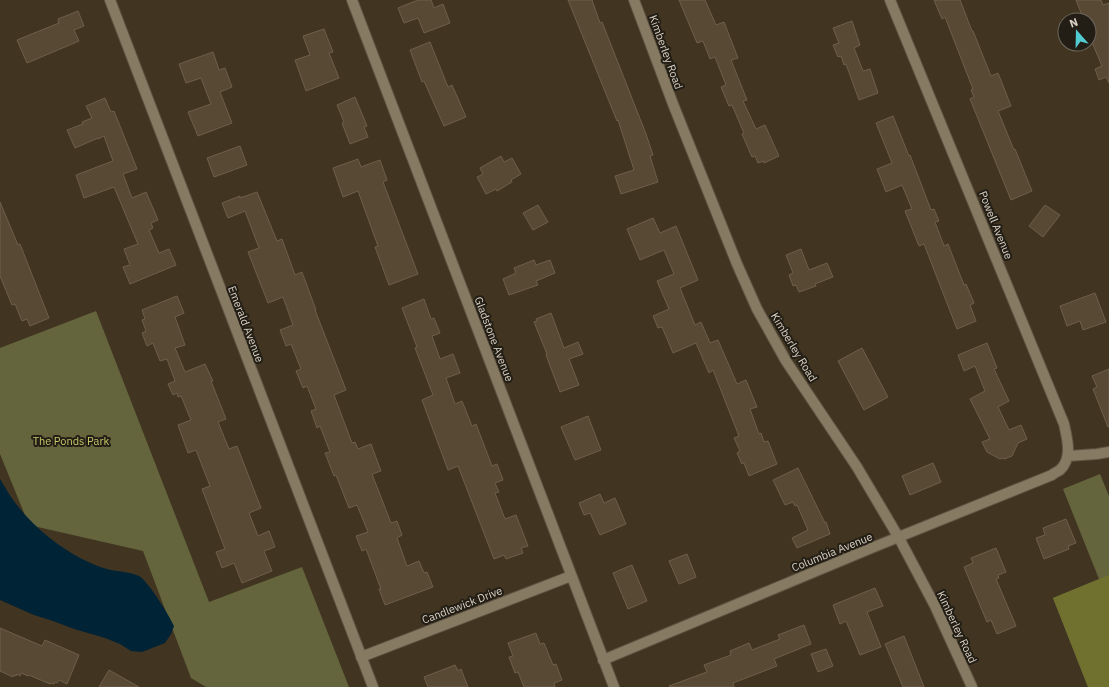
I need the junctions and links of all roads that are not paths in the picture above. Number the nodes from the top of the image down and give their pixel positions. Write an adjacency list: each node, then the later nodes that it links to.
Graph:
1 (110, 0): 9 (street, Emerald Avenue)
2 (352, 0): 8 (street, Gladstone Avenue)
3 (634, 0): 7 (street, Kimberley Road)
4 (890, 0): 6 (street, Powell Avenue)
5 (1109, 452): 6 (street)
6 (1067, 458): 7 (street, Columbia Avenue)
7 (898, 538): 10 (street, Columbia Avenue); 13 (street, Kimberley Road)
8 (571, 576): 9 (street, Candlewick Drive); 10 (street, Gladstone Avenue)
9 (361, 657): 11 (street, Emerald Avenue)
10 (603, 660): 12 (street, Gladstone Avenue)
11 (372, 687)
12 (614, 687)
13 (972, 687)

